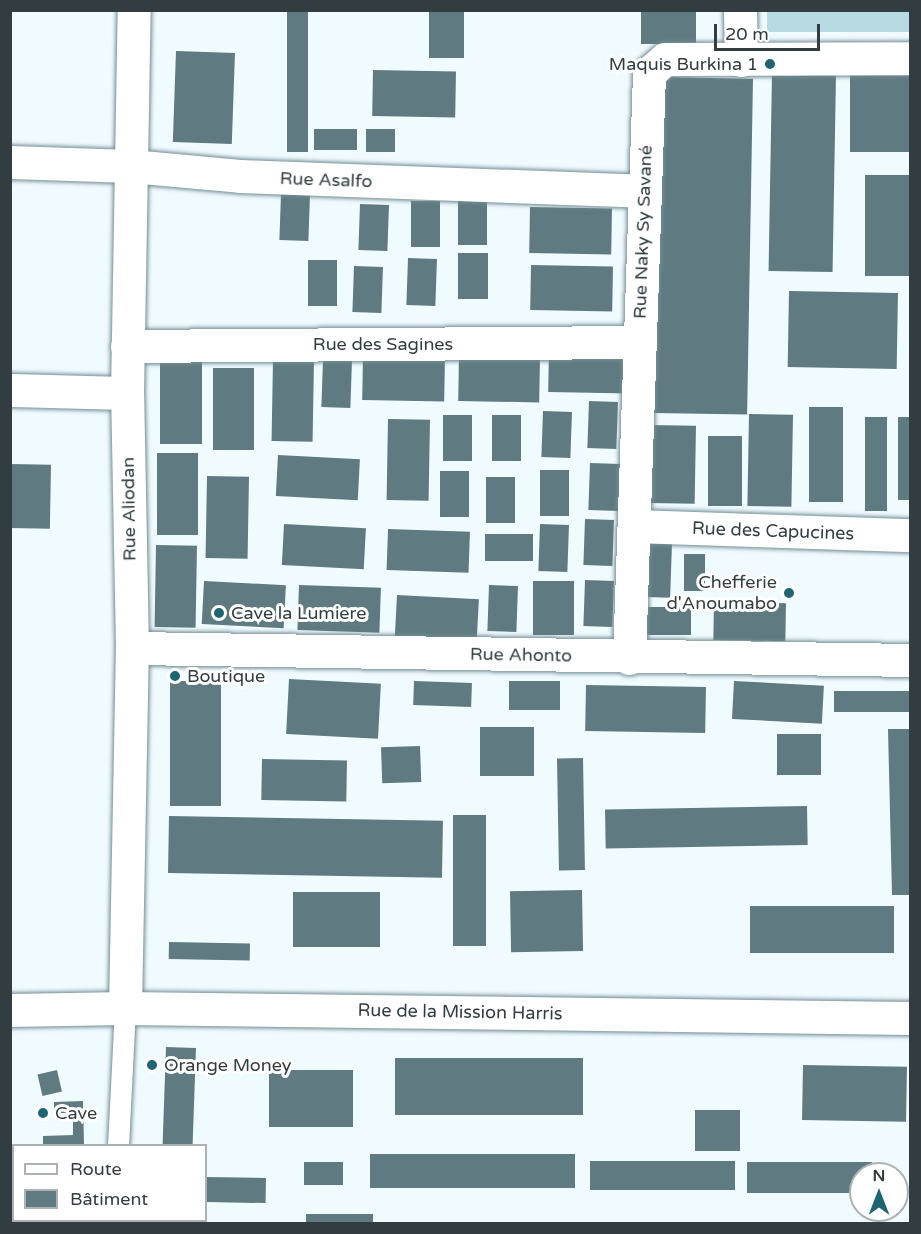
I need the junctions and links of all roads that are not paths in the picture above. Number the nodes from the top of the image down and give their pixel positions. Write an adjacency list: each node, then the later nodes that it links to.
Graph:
1 (134, 10): 6 (street, Rue Aliodan)
2 (740, 10): 4 (street)
3 (910, 58): 4 (street, Rue Naky Sy Savané)
4 (741, 60): 7 (street, Rue Naky Sy Savané)
5 (10, 162): 6 (street, Rue Asalfo)
6 (131, 166): 7 (street, Rue Asalfo); 9 (street, Rue Aliodan)
7 (643, 191): 8 (street, Rue Naky Sy Savané)
8 (640, 342): 9 (street, Rue des Sagines); 12 (street, Rue Naky Sy Savané)
9 (127, 346): 11 (street, Rue Aliodan)
10 (10, 390): 11 (street)
11 (127, 393): 14 (street, Rue Aliodan)
12 (635, 526): 13 (street, Rue des Capucines); 15 (street, Rue Naky Sy Savané)
13 (910, 535)
14 (132, 648): 15 (street, Rue Ahonto); 17 (street, Rue Aliodan)
15 (629, 658): 16 (street, Rue Ahonto)
16 (910, 660)
17 (125, 1008): 18 (street, Rue de la Mission Harris); 19 (street, Rue de la Mission Harris); 20 (lane)
18 (10, 1010)
19 (910, 1018)
20 (118, 1144)

